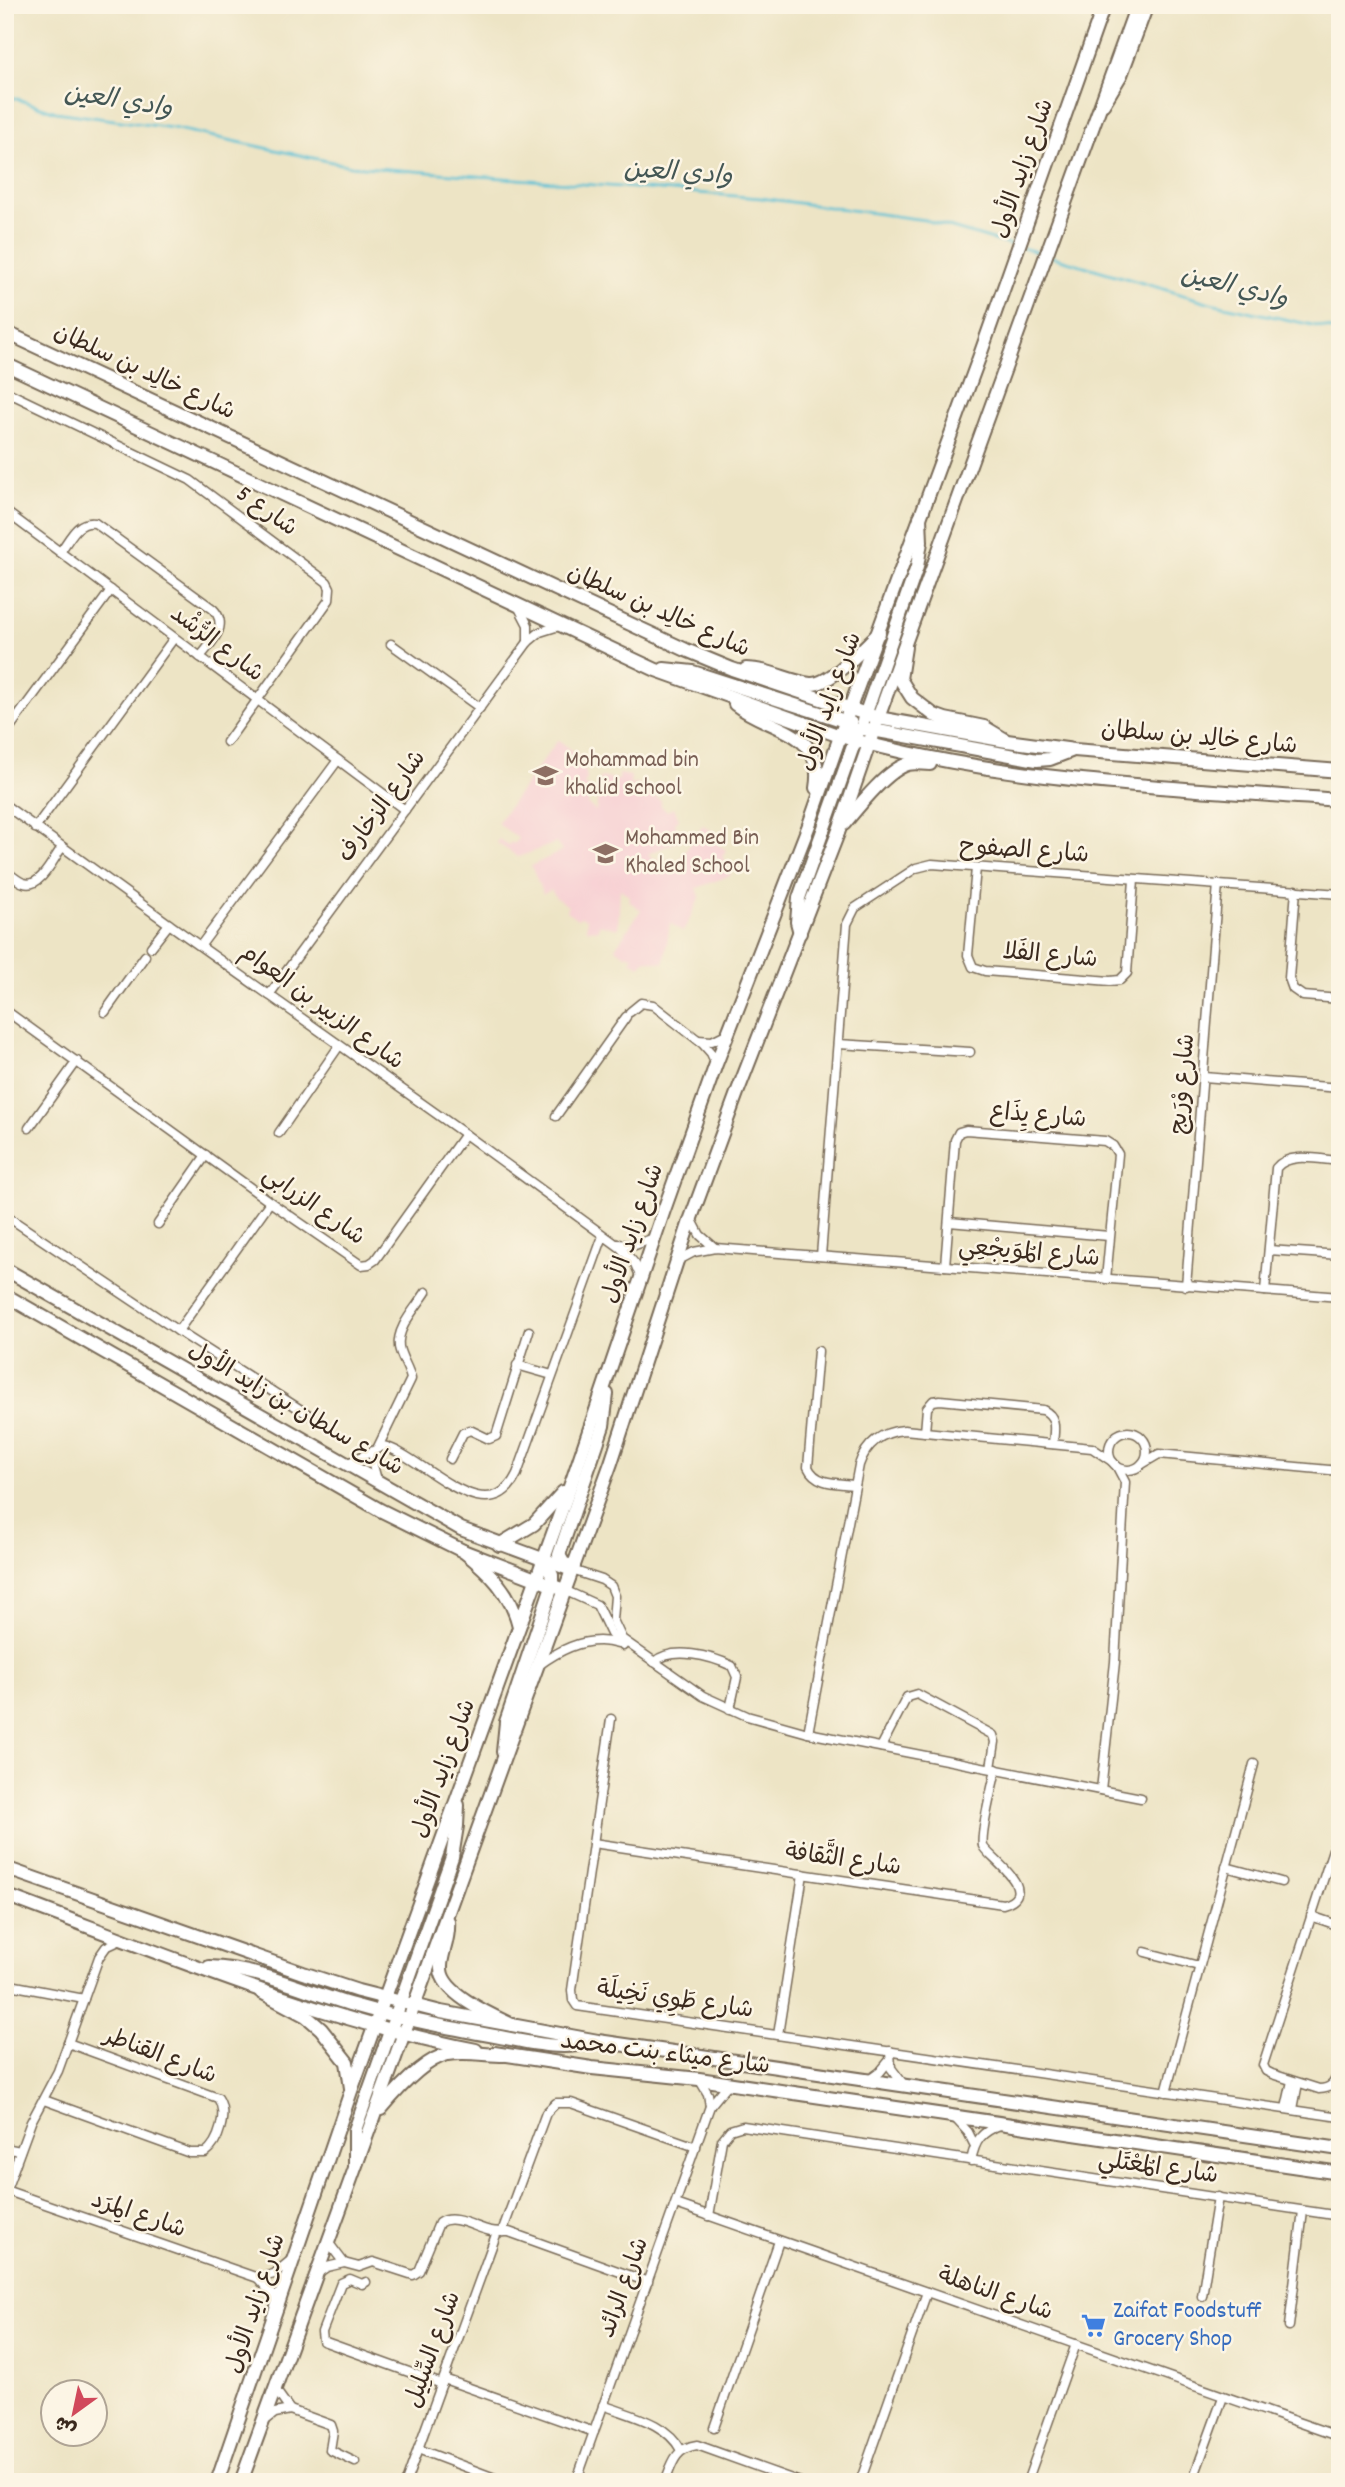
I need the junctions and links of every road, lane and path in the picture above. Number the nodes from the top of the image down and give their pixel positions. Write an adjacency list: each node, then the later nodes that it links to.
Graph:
1 (1104, 5): 9 (main road, شارع زايد الأول)
2 (1137, 5): 4 (main road, شارع زايد الأول)
3 (1148, 5): 4 (street)
4 (1094, 122): 18 (main road, شارع زايد الأول)
5 (5, 332): 20 (main road, شارع خالِد بن سلطان)
6 (5, 364): 12 (main road, شارع خالِد بن سلطان)
7 (5, 391): 23 (street, شارع 5)
8 (5, 512): 10 (street, شارع الرُّشْد)
9 (920, 517): 14 (main road, شارع زايد الأول); 26 (main road)
10 (60, 552): 11 (street, شارع الرُّشْد); 19 (street)
11 (111, 590): 15 (street, شارع الرُّشْد); 27 (street)
12 (515, 603): 13 (main road, شارع خالِد بن سلطان); 16 (street)
13 (564, 625): 16 (street, شارع الزخارف); 21 (main road, شارع خالِد بن سلطان)
14 (878, 633): 20 (main road); 25 (main road, شارع زايد الأول)
15 (174, 638): 19 (street, شارع الرُّشْد); 40 (street)
16 (528, 642): 24 (street, شارع الزخارف)
17 (391, 645): 24 (street)
18 (905, 647): 26 (main road, شارع زايد الأول); 29 (main road)
19 (201, 657): 23 (street, شارع الرُّشْد)
20 (732, 669): 25 (main road, شارع خالِد بن سلطان)
21 (656, 670): 22 (main road, شارع خالِد بن سلطان); 26 (main road)
22 (723, 696): 28 (main road, شارع خالِد بن سلطان); 39 (main road)
23 (257, 700): 30 (street, شارع 5); 33 (street, شارع الرُّشْد)
24 (480, 708): 38 (street, شارع الزخارف)
25 (850, 708): 26 (main road, شارع خالِد بن سلطان)
26 (862, 725): 28 (main road, شارع خالِد بن سلطان); 29 (main road, شارع خالِد بن سلطان); 31 (main road, شارع خالِد بن سلطان); 32 (main road); 50 (main road)
27 (5, 734)
28 (840, 736): 39 (main road, شارع زايد الأول)
29 (1007, 741): 32 (main road, شارع خالِد بن سلطان)
30 (227, 742)
31 (869, 745): 34 (main road, شارع خالِد بن سلطان); 41 (main road, شارع زايد الأول)
32 (1074, 750): 35 (main road, شارع خالِد بن سلطان)
33 (338, 760): 38 (street, شارع الرُّشْد); 51 (street)
34 (978, 768): 36 (main road, شارع خالِد بن سلطان); 41 (main road)
35 (1340, 771)
36 (1340, 800)
37 (5, 805): 40 (street, شارع الزبير بن العوام)
38 (405, 810): 54 (street, شارع الزخارف)
39 (809, 825): 58 (main road, شارع زايد الأول)
40 (36, 828): 42 (street, شارع الزبير بن العوام)
41 (838, 833): 50 (main road, شارع زايد الأول)
42 (62, 847): 44 (street); 49 (street, شارع الزبير بن العوام)
43 (976, 868): 45 (street, شارع الصفوح); 45 (street, شارع الفَلا); 60 (street, شارع الصفوح)
44 (5, 870)
45 (1134, 880): 46 (street, شارع الصفوح)
46 (1218, 884): 47 (street, شارع الصفوح); 65 (street, شارع وْرَيج)
47 (1296, 890): 48 (street, شارع الصفوح); 55 (street)
48 (1340, 894)
49 (169, 925): 51 (street, شارع الزبير بن العوام); 52 (street)
50 (800, 934): 75 (main road, شارع زايد الأول)
51 (201, 945): 54 (street, شارع الزبير بن العوام)
52 (151, 947)
53 (145, 956): 56 (street)
54 (269, 995): 61 (street, شارع الزبير بن العوام)
55 (1340, 999)
56 (105, 1012)
57 (7, 1014): 63 (street, شارع الزرابي)
58 (728, 1033): 59 (street); 64 (main road, شارع زايد الأول)
59 (698, 1040): 64 (street); 67 (street)
60 (838, 1044): 62 (street); 85 (street, شارع الصفوح)
61 (339, 1046): 69 (street); 70 (street, شارع الزبير بن العوام)
62 (970, 1052)
63 (77, 1061): 68 (street); 71 (street, شارع الزرابي)
64 (716, 1064): 80 (main road, شارع زايد الأول)
65 (1204, 1077): 66 (street); 91 (street, شارع وْرَيج)
66 (1340, 1088)
67 (556, 1116)
68 (29, 1128)
69 (279, 1133)
70 (466, 1134): 73 (street, شارع الزرابي); 78 (street, شارع الزبير بن العوام)
71 (206, 1155): 73 (street, شارع الزرابي); 77 (street)
72 (1340, 1161): 83 (street)
73 (270, 1202): 96 (street)
74 (5, 1215): 96 (street)
75 (691, 1218): 82 (street); 86 (main road, شارع زايد الأول)
76 (949, 1222): 79 (street); 79 (street, شارع يِذَاع); 87 (street, شارع يِذَاع)
77 (158, 1224)
78 (603, 1236): 81 (street, شارع الزبير بن العوام); 100 (street)
79 (1109, 1236): 90 (street, شارع يِذَاع)
80 (654, 1238): 81 (street); 89 (main road, شارع زايد الأول)
81 (614, 1243): 89 (street, شارع الزبير بن العوام)
82 (715, 1248): 85 (street, شارع المُوَيجْعِي); 86 (street, شارع المُوَيجْعِي)
83 (1269, 1250): 84 (street); 92 (street)
84 (1340, 1255)
85 (821, 1256): 87 (street, شارع المُوَيجْعِي)
86 (677, 1262): 122 (main road, شارع زايد الأول)
87 (945, 1266): 90 (street, شارع المُوَيجْعِي)
88 (6, 1271): 112 (main road, شارع سلطان بن زايد الأول)
89 (641, 1278): 101 (main road, شارع زايد الأول)
90 (1106, 1279): 91 (street, شارع المُوَيجْعِي)
91 (1186, 1286): 92 (street, شارع المُوَيجْعِي)
92 (1265, 1291): 95 (street, شارع المُوَيجْعِي)
93 (426, 1292): 108 (street)
94 (5, 1296): 120 (main road, شارع سلطان بن زايد الأول)
95 (1340, 1297)
96 (178, 1331): 102 (street)
97 (529, 1331): 99 (street)
98 (818, 1351): 118 (street)
99 (517, 1366): 100 (street); 110 (street)
100 (552, 1375): 108 (street)
101 (606, 1383): 115 (main road, شارع زايد الأول); 122 (main road)
102 (309, 1415)
103 (925, 1432): 106 (street); 106 (street); 118 (street)
104 (1114, 1438): 105 (street); 107 (street); 111 (street)
105 (1145, 1442): 109 (street); 113 (street)
106 (1053, 1444): 107 (street)
107 (1092, 1448): 111 (street)
108 (376, 1450): 112 (street); 117 (street)
109 (1159, 1454): 113 (street); 114 (street)
110 (450, 1459)
111 (1114, 1463): 113 (street); 116 (street)
112 (346, 1464): 117 (main road, شارع سلطان بن زايد الأول)
113 (1139, 1466): 116 (street)
114 (1340, 1471)
115 (572, 1481): 119 (main road); 121 (main road, شارع زايد الأول)
116 (1125, 1482): 136 (street)
117 (379, 1483): 119 (main road, شارع سلطان بن زايد الأول)
118 (855, 1485): 131 (street)
119 (499, 1545): 121 (main road, شارع سلطان بن زايد الأول)
120 (463, 1551): 123 (main road, شارع سلطان بن زايد الأول); 125 (main road)
121 (543, 1560): 122 (main road, شارع سلطان بن زايد الأول); 123 (main road, شارع زايد الأول); 124 (main road)
122 (573, 1568): 124 (main road, شارع زايد الأول); 127 (street)
123 (537, 1580): 124 (main road, شارع سلطان بن زايد الأول); 125 (main road, شارع زايد الأول)
124 (558, 1588): 126 (street); 128 (main road, شارع زايد الأول); 133 (main road)
125 (519, 1626): 137 (main road, شارع زايد الأول)
126 (621, 1645): 127 (street); 128 (street)
127 (654, 1662): 129 (street); 129 (street)
128 (537, 1667): 133 (main road, شارع زايد الأول)
129 (730, 1709): 131 (street)
130 (611, 1719): 140 (street, شارع طَوِي نَخِيلَة)
131 (808, 1732): 132 (street)
132 (881, 1747): 135 (street); 135 (street)
133 (503, 1761): 146 (main road, شارع زايد الأول)
134 (1254, 1764): 141 (street)
135 (993, 1769): 136 (street); 143 (street, شارع الثَّقافة)
136 (1101, 1790): 138 (street)
137 (458, 1795): 158 (main road, شارع زايد الأول); 159 (main road)
138 (1141, 1798)
139 (1340, 1828): 147 (street)
140 (593, 1843): 143 (street, شارع الثَّقافة); 168 (street, شارع طَوِي نَخِيلَة)
141 (1226, 1867): 144 (street); 153 (street)
142 (5, 1868): 158 (main road, شارع ميثاء بنت محمد)
143 (803, 1874): 168 (street)
144 (1281, 1882)
145 (5, 1895): 149 (main road, شارع ميثاء بنت محمد)
146 (447, 1915): 160 (main road, شارع زايد الأول); 164 (main road)
147 (1311, 1916): 148 (street); 177 (street)
148 (1340, 1926)
149 (91, 1927): 150 (main road, شارع ميثاء بنت محمد); 152 (street)
150 (123, 1940): 152 (street); 154 (main road, شارع ميثاء بنت محمد)
151 (1145, 1952): 153 (street)
152 (99, 1957): 157 (street)
153 (1199, 1966): 181 (street)
154 (198, 1967): 156 (main road, شارع ميثاء بنت محمد); 161 (main road)
155 (5, 1984): 157 (street)
156 (261, 1992): 165 (main road, شارع ميثاء بنت محمد); 180 (main road)
157 (84, 1998): 170 (street)
158 (384, 1998): 159 (main road, شارع ميثاء بنت محمد); 161 (main road, شارع زايد الأول); 162 (main road)
159 (400, 2002): 160 (main road, شارع ميثاء بنت محمد); 162 (main road)
160 (414, 2006): 162 (main road); 163 (main road, شارع زايد الأول); 164 (main road, شارع ميثاء بنت محمد)
161 (380, 2012): 162 (main road); 165 (main road, شارع زايد الأول)
162 (395, 2015): 163 (main road); 165 (main road); 166 (main road); 167 (main road)
163 (409, 2019): 167 (main road, شارع زايد الأول); 169 (main road)
164 (512, 2025): 169 (main road, شارع ميثاء بنت محمد)
165 (375, 2026): 166 (main road, شارع ميثاء بنت محمد); 180 (main road, شارع زايد الأول)
166 (390, 2030): 167 (main road, شارع ميثاء بنت محمد); 195 (main road)
167 (404, 2034): 172 (main road, شارع ميثاء بنت محمد); 186 (main road, شارع زايد الأول)
168 (778, 2035): 171 (street, شارع طَوِي نَخِيلَة)
169 (598, 2041): 176 (main road, شارع ميثاء بنت محمد)
170 (68, 2043): 182 (street); 182 (street, شارع القناطر)
171 (890, 2051): 173 (street); 181 (street, شارع طَوِي نَخِيلَة)
172 (503, 2055): 175 (main road, شارع ميثاء بنت محمد); 186 (main road)
173 (889, 2061): 176 (street); 179 (street)
174 (1340, 2069): 177 (street)
175 (699, 2079): 178 (main road, شارع ميثاء بنت محمد); 183 (street)
176 (868, 2080): 179 (main road, شارع ميثاء بنت محمد)
177 (1295, 2082): 184 (street)
178 (729, 2084): 183 (street, شارع الرائد); 187 (main road, شارع ميثاء بنت محمد)
179 (905, 2085): 192 (main road, شارع ميثاء بنت محمد)
180 (351, 2091): 206 (main road, شارع زايد الأول)
181 (1166, 2092): 184 (street, شارع طَوِي نَخِيلَة)
182 (44, 2100): 193 (street)
183 (710, 2106): 190 (street, شارع الرائد)
184 (1289, 2109): 185 (street, شارع طَوِي نَخِيلَة)
185 (1340, 2117)
186 (374, 2118): 195 (main road, شارع زايد الأول)
187 (955, 2118): 188 (main road, شارع ميثاء بنت محمد); 189 (street)
188 (1002, 2124): 189 (street); 196 (main road, شارع ميثاء بنت محمد)
189 (974, 2144): 194 (street)
190 (696, 2147): 199 (street, شارع الرائد); 203 (street, شارع السِّلِيل)
191 (5, 2148): 193 (street)
192 (1340, 2149)
193 (20, 2151): 197 (street)
194 (971, 2161): 198 (street, شارع المُعْتَلي); 201 (street, شارع المُعْتَلي)
195 (356, 2169): 205 (main road, شارع زايد الأول)
196 (1340, 2173)
197 (6, 2190): 208 (street, شارع المِرَد)
198 (1218, 2197): 200 (street, شارع المُعْتَلي); 213 (street)
199 (676, 2204): 201 (street, شارع الناهلة); 211 (street, شارع الرائد)
200 (1303, 2211): 202 (street, شارع المُعْتَلي); 215 (street)
201 (709, 2216): 204 (street, شارع الناهلة)
202 (1340, 2216)
203 (499, 2232): 207 (street); 211 (street); 217 (street, شارع السِّلِيل)
204 (779, 2241): 212 (street, شارع الناهلة); 223 (street)
205 (328, 2242): 207 (street); 209 (main road, شارع زايد الأول)
206 (293, 2258): 208 (street); 214 (main road, شارع زايد الأول)
207 (344, 2263): 209 (street)
208 (258, 2278): 214 (street, شارع المِرَد)
209 (314, 2278): 218 (main road, شارع زايد الأول)
210 (366, 2282): 217 (street)
211 (648, 2282): 220 (street, شارع الرائد)
212 (927, 2292): 216 (street, شارع الناهلة); 236 (street)
213 (1202, 2296)
214 (280, 2303): 230 (main road, شارع زايد الأول)
215 (1289, 2326)
216 (1076, 2344): 219 (street, شارع الناهلة); 237 (street)
217 (443, 2382): 224 (street); 226 (street, شارع السِّلِيل)
218 (275, 2388): 221 (street, شارع زايد الأول); 222 (main road, شارع زايد الأول)
219 (1223, 2397): 225 (street, شارع الناهلة); 238 (street)
220 (603, 2405): 224 (street, شارع الرائد); 227 (street)
221 (290, 2410): 222 (street); 228 (street)
222 (262, 2423): 231 (main road, شارع زايد الأول)
223 (714, 2428)
224 (594, 2432): 234 (street, شارع الرائد)
225 (1340, 2437)
226 (418, 2449): 232 (street, شارع السِّلِيل); 233 (street)
227 (681, 2450): 229 (street); 235 (street)
228 (355, 2462)
229 (798, 2481)
230 (217, 2482)
231 (241, 2482)
232 (406, 2482)
233 (505, 2482)
234 (576, 2482)
235 (665, 2482)
236 (859, 2482)
237 (1027, 2482)
238 (1192, 2482)

